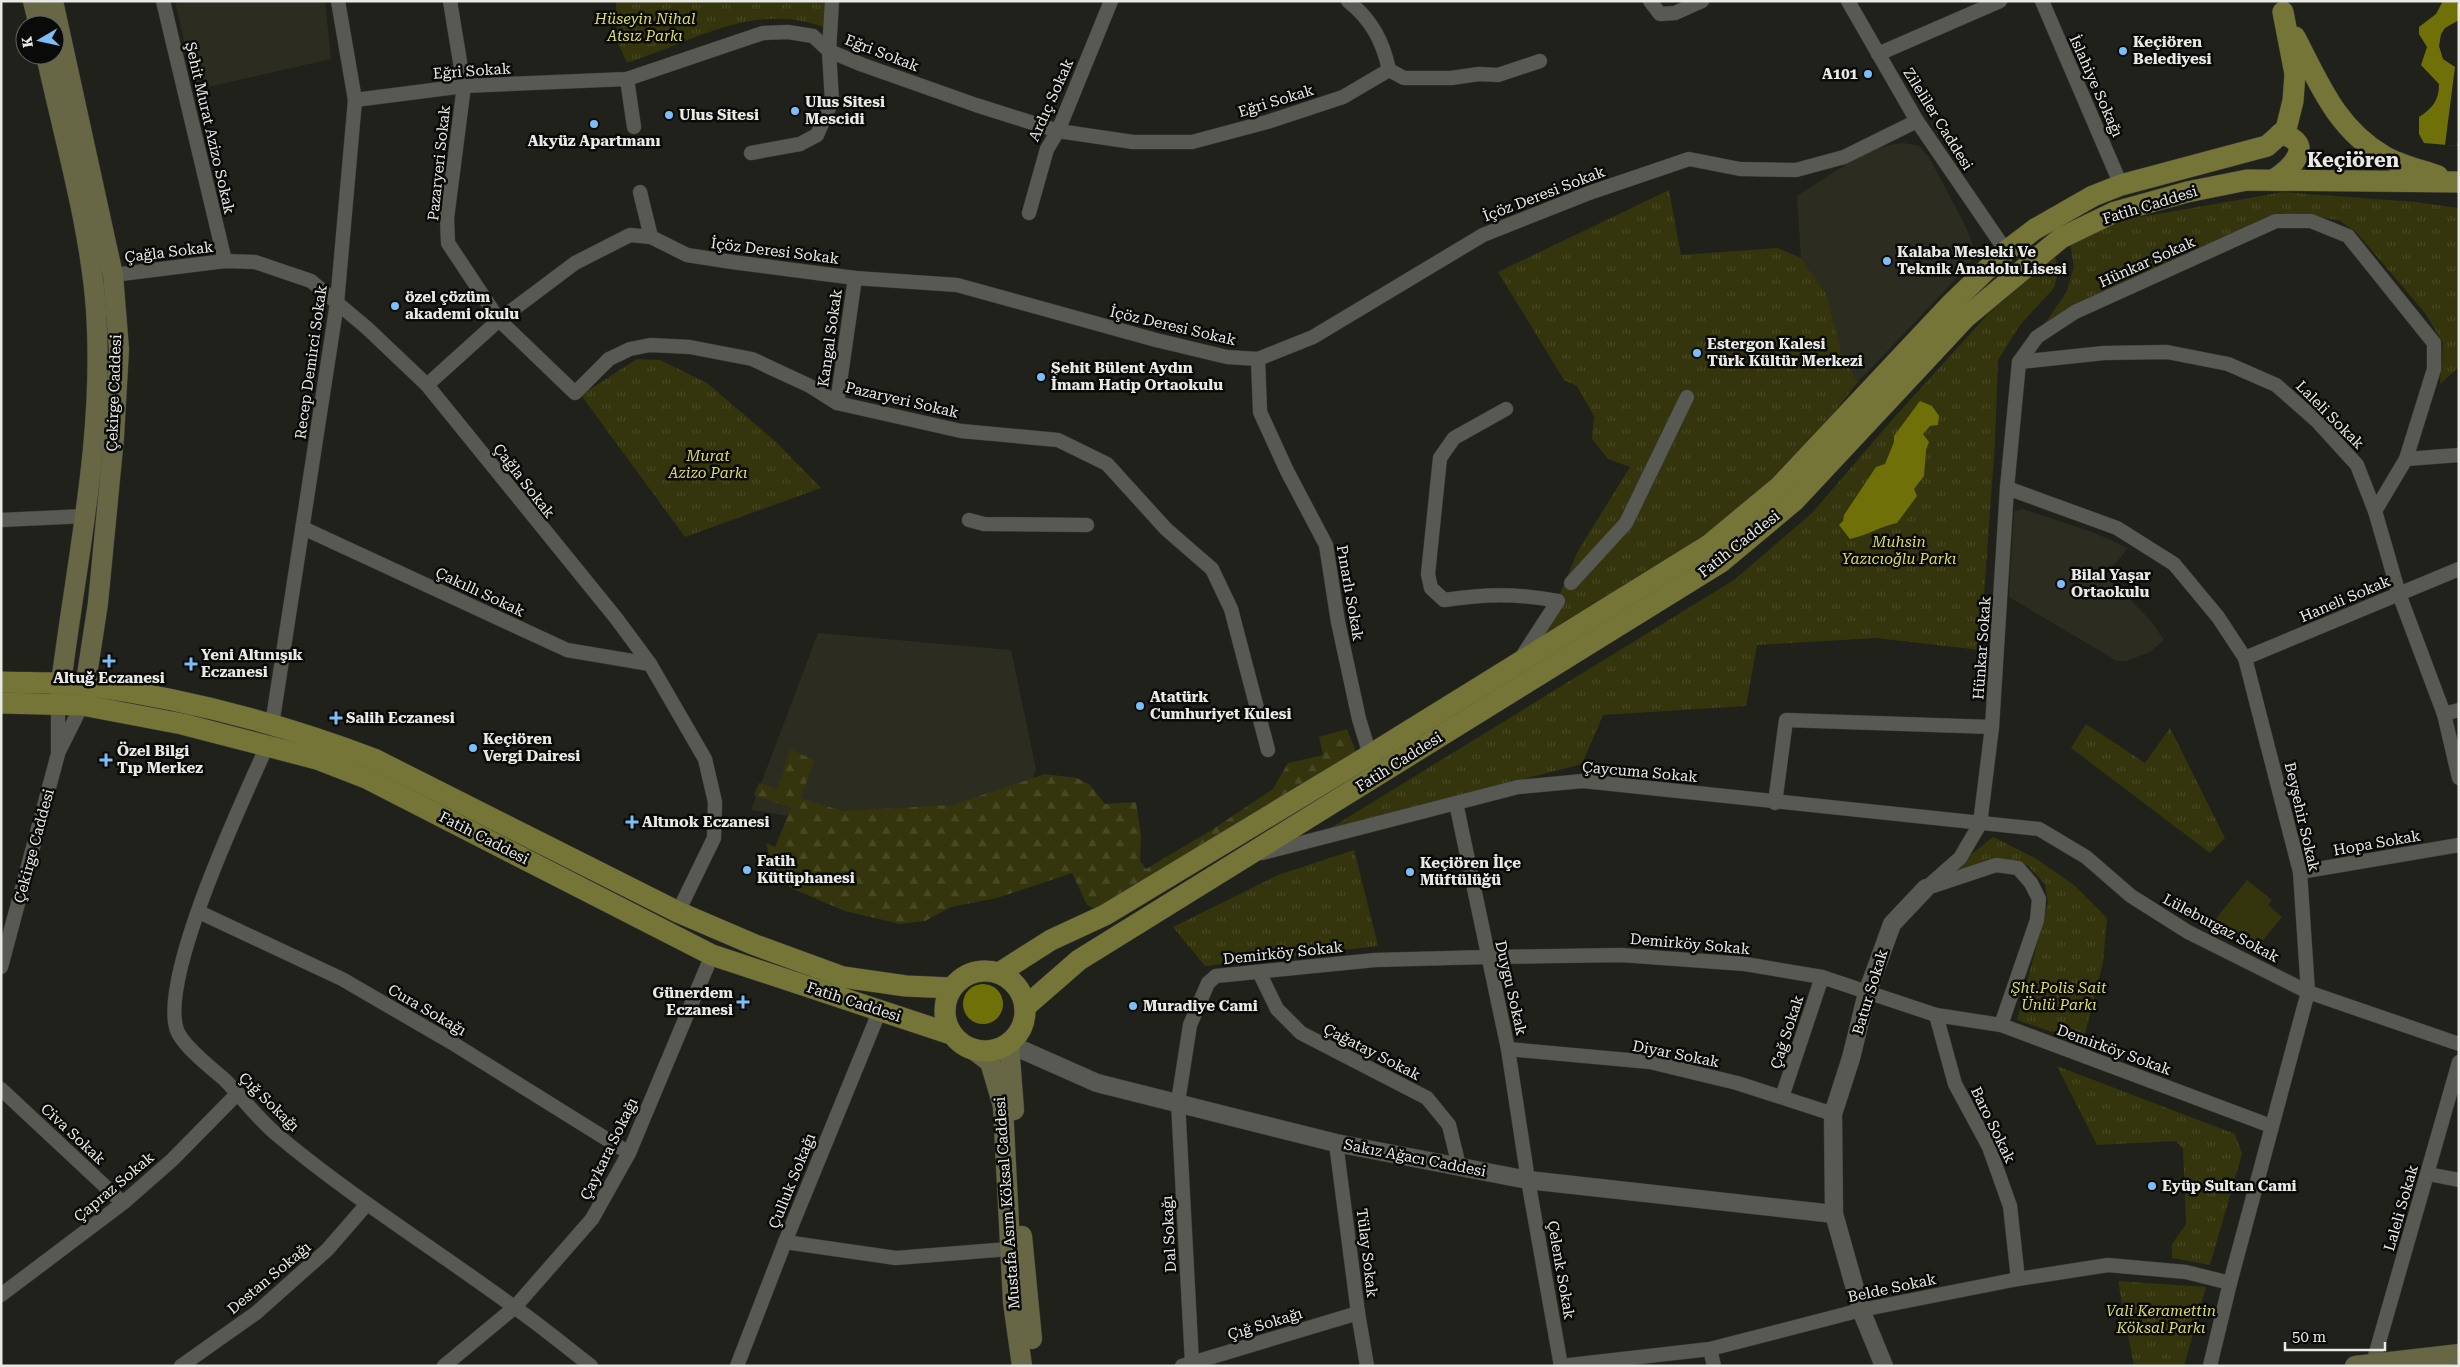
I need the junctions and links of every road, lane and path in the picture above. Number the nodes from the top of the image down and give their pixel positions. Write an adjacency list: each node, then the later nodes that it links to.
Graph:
1 (33, 1): 15 (main road)
2 (54, 1): 37 (main road, Çekirge Caddesi)
3 (163, 1): 36 (street, Şehit Murat Azizo Sokak)
4 (338, 1): 23 (street, Recep Demirci Sokak)
5 (450, 1): 22 (street, Pazaryeri Sokak)
6 (832, 1): 16 (street)
7 (1110, 1): 26 (street, Ardıç Sokak)
8 (1348, 1): 20 (street)
9 (1650, 1): 10 (street)
10 (1702, 1)
11 (1848, 1): 17 (street, Zileliler Caddesi)
12 (2000, 1): 17 (street)
13 (2042, 1): 31 (street, İslahiye Sokağı)
14 (2281, 7): 27 (main road, Fatih Caddesi); 30 (main road)
15 (36, 15)
16 (830, 50): 21 (street, Eğri Sokak); 26 (street, Eğri Sokak); 28 (street)
17 (1878, 54): 24 (street, Zileliler Caddesi)
18 (1540, 60): 20 (street)
19 (48, 65): 51 (main road, Çekirge Caddesi)
20 (1389, 70): 26 (street, Eğri Sokak)
21 (627, 79): 22 (street, Eğri Sokak); 25 (street)
22 (464, 86): 23 (street, Eğri Sokak); 40 (street, Pazaryeri Sokak)
23 (355, 100): 39 (street, Recep Demirci Sokak)
24 (1917, 121): 35 (street, Zileliler Caddesi); 41 (street, İçöz Deresi Sokak)
25 (634, 127)
26 (1058, 131): 33 (street, Ardıç Sokak)
27 (2280, 134): 29 (main road); 31 (main road, Fatih Caddesi)
28 (751, 153)
29 (2273, 180): 30 (main road, Fatih Caddesi); 79 (main road, Fatih Caddesi)
30 (2456, 182)
31 (2121, 185): 35 (main road, Fatih Caddesi)
32 (640, 192): 34 (street)
33 (1029, 214)
34 (651, 237): 38 (street, İçöz Deresi Sokak); 40 (street, İçöz Deresi Sokak)
35 (2006, 251): 61 (main road, Fatih Caddesi)
36 (225, 262): 37 (street, Çağla Sokak); 39 (street, Çağla Sokak)
37 (113, 275): 64 (main road, Çekirge Caddesi)
38 (855, 278): 41 (street, İçöz Deresi Sokak); 45 (street, Kangal Sokak)
39 (337, 303): 43 (street, Çağla Sokak); 55 (street, Recep Demirci Sokak)
40 (499, 320): 43 (street, İçöz Deresi Sokak); 45 (street, Pazaryeri Sokak)
41 (1258, 359): 73 (street, Pınarlı Sokak)
42 (2018, 362): 48 (street, Hünkar Sokak); 49 (street, Hünkar Sokak); 50 (street, Laleli Sokak)
43 (427, 385): 60 (street, Çağla Sokak)
44 (1687, 397): 57 (street)
45 (837, 403): 71 (street, Pazaryeri Sokak)
46 (1506, 409): 61 (street)
47 (2459, 455): 48 (street)
48 (2406, 460): 50 (street, Hünkar Sokak)
49 (2007, 488): 59 (street, Beyşehir Sokak); 69 (street, Hünkar Sokak)
50 (2375, 511): 58 (street, Laleli Sokak)
51 (86, 516): 52 (street); 63 (main road, Çekirge Caddesi)
52 (1, 520)
53 (969, 520): 54 (street)
54 (1086, 525)
55 (303, 528): 60 (street, Çakıllı Sokak); 70 (street, Recep Demirci Sokak)
56 (2459, 569): 58 (street, Haneli Sokak)
57 (1571, 584)
58 (2398, 594): 59 (street, Haneli Sokak); 68 (street, Laleli Sokak)
59 (2245, 658): 80 (street, Beyşehir Sokak)
60 (650, 664): 83 (street, Çağla Sokak)
61 (1517, 665): 73 (main road, Fatih Caddesi)
62 (1, 682): 63 (main road, Fatih Caddesi)
63 (61, 683): 64 (main road, Fatih Caddesi); 66 (main road, Çekirge Caddesi)
64 (84, 695): 66 (main road, Fatih Caddesi); 70 (main road, Fatih Caddesi); 72 (street, Çekirge Caddesi)
65 (1, 703): 66 (main road, Fatih Caddesi)
66 (58, 705): 72 (street, Çekirge Caddesi)
67 (2459, 710): 68 (street)
68 (2444, 714): 74 (street, Laleli Sokak)
69 (1992, 727): 76 (street); 77 (street, Hünkar Sokak)
70 (269, 736): 82 (street, Çığ Sokağı); 83 (main road, Fatih Caddesi); 85 (main road, Fatih Caddesi)
71 (1268, 750)
72 (58, 754): 84 (street, Çekirge Caddesi)
73 (1370, 755): 89 (main road, Fatih Caddesi)
74 (2459, 778)
75 (1456, 803): 76 (street, Çaycuma Sokak); 79 (street, Çaycuma Sokak); 86 (street, Duygu Sokak)
76 (1776, 803): 77 (street, Çaycuma Sokak)
77 (1980, 824): 81 (street, Hünkar Sokak); 92 (street, Lüleburgaz Sokak)
78 (2459, 846): 80 (street, Hopa Sokak)
79 (1244, 858): 94 (main road, Fatih Caddesi)
80 (2300, 872): 92 (street, Beyşehir Sokak)
81 (1926, 888): 93 (street, Batur Sokak); 97 (street, Batur Sokak)
82 (199, 912): 105 (street, Çığ Sokağı); 111 (street, Cura Sokağı)
83 (678, 912): 91 (main road, Fatih Caddesi)
84 (7, 932): 87 (street, Çekirge Caddesi)
85 (712, 955): 95 (main road, Fatih Caddesi); 111 (street, Çaykara Sokağı)
86 (1487, 957): 88 (street, Demirköy Sokak); 90 (street, Demirköy Sokak); 101 (street, Duygu Sokak)
87 (1, 967)
88 (1259, 972): 107 (street, Demirköy Sokak); 112 (street, Çağatay Sokak)
89 (999, 973): 91 (main road); 94 (main road)
90 (1822, 977): 93 (street, Demirköy Sokak); 106 (street, Çağ Sokak)
91 (951, 988): 98 (main road)
92 (2308, 992): 100 (street, Lüleburgaz Sokak); 109 (street, Beyşehir Sokak)
93 (1867, 993): 96 (street, Demirköy Sokak); 108 (street, Batur Sokak)
94 (1025, 1007): 99 (main road)
95 (880, 1010): 98 (main road, Fatih Caddesi); 119 (street, Çulluk Sokağı)
96 (1936, 1015): 97 (street, Demirköy Sokak); 121 (street, Baro Sokak)
97 (2001, 1025): 109 (street, Demirköy Sokak)
98 (951, 1034): 102 (main road)
99 (1009, 1044): 102 (main road); 107 (street, Sakız Ağacı Caddesi); 136 (main road, Mustafa Asım Köksal Caddesi)
100 (2459, 1044)
101 (1508, 1049): 106 (street, Diyar Sokak); 114 (street, Duygu Sokak)
102 (974, 1050): 120 (main road, Mustafa Asım Köksal Caddesi)
103 (2459, 1062): 113 (street, Laleli Sokak)
104 (1, 1089): 116 (street, Civa Sokak)
105 (238, 1093): 116 (street, Çapraz Sokak); 117 (street, Çığ Sokağı)
106 (1782, 1097): 108 (street, Diyar Sokak)
107 (1178, 1102): 110 (street, Sakız Ağacı Caddesi); 129 (street, Dal Sokağı)
108 (1833, 1114): 118 (street, Batur Sokak)
109 (2271, 1126): 122 (street, Beyşehir Sokak)
110 (1336, 1143): 112 (street, Sakız Ağacı Caddesi); 126 (street, Tülay Sokak)
111 (628, 1153): 124 (street, Çaykara Sokağı)
112 (1459, 1166): 114 (street, Sakız Ağacı Caddesi)
113 (2428, 1174): 115 (street); 130 (street, Laleli Sokak)
114 (1528, 1180): 118 (street, Sakız Ağacı Caddesi); 138 (street, Çelenk Sokak)
115 (2459, 1180)
116 (123, 1203): 123 (street, Çapraz Sokak)
117 (367, 1204): 124 (street, Çığ Sokağı); 131 (street, Destan Sokağı)
118 (1834, 1214): 125 (street, Batur Sokak)
119 (785, 1242): 120 (street); 134 (street, Çulluk Sokağı)
120 (1009, 1249): 135 (main road, Mustafa Asım Köksal Caddesi)
121 (2018, 1279): 122 (street, Belde Sokak); 125 (street, Belde Sokak)
122 (2230, 1283): 141 (street, Beyşehir Sokak)
123 (1, 1295)
124 (515, 1308): 132 (street, Çaykara Sokağı); 133 (street, Çığ Sokağı)
125 (1861, 1310): 127 (street, Belde Sokak); 140 (street, Batur Sokak)
126 (1358, 1313): 129 (street, Çığ Sokağı); 137 (street, Tülay Sokak)
127 (1710, 1348): 138 (street, Belde Sokak); 139 (street)
128 (2459, 1354): 130 (main road)
129 (1187, 1364)
130 (2364, 1364)
131 (181, 1366)
132 (444, 1366)
133 (591, 1366)
134 (737, 1366)
135 (1022, 1366)
136 (1036, 1366)
137 (1367, 1366)
138 (1561, 1366)
139 (1714, 1366)
140 (1884, 1366)
141 (2210, 1366)

